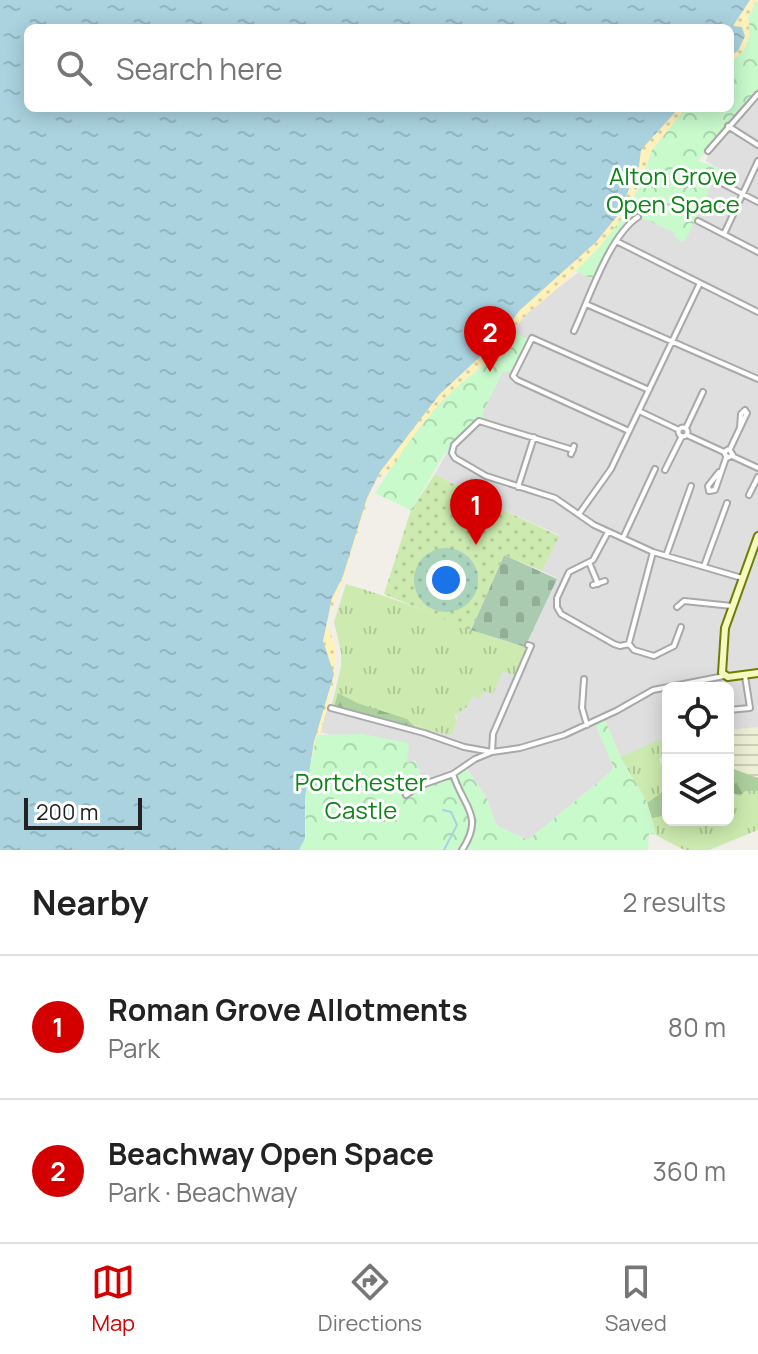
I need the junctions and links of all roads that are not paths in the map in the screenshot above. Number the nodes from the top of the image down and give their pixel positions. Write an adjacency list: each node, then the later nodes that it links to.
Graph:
1 (758, 94): 2 (street)
2 (728, 126): 3 (street); 4 (street)
3 (758, 145)
4 (708, 151)
5 (758, 161): 7 (street)
6 (718, 181): 7 (street)
7 (743, 194): 8 (street); 11 (street)
8 (758, 202)
9 (638, 217): 12 (street)
10 (698, 221): 11 (street)
11 (724, 234): 13 (street)
12 (616, 241): 14 (street); 15 (street)
13 (758, 252)
14 (700, 283): 16 (street); 18 (street)
15 (586, 304): 17 (street); 18 (street)
16 (758, 312)
17 (574, 331)
18 (672, 341): 19 (street); 20 (street)
19 (758, 379)
20 (649, 390): 22 (street); 26 (street)
21 (703, 392): 23 (street)
22 (639, 411): 25 (street); 26 (street)
23 (686, 428): 25 (street); 27 (street)
24 (740, 428): 30 (street)
25 (679, 430): 27 (street)
26 (629, 431): 40 (street)
27 (684, 436): 30 (street); 33 (street)
28 (534, 437): 29 (street); 38 (street); 38 (street)
29 (573, 450)
30 (727, 455): 31 (street); 34 (street)
31 (758, 468)
32 (655, 469): 43 (street)
33 (665, 470)
34 (719, 472)
35 (758, 477): 37 (street)
36 (691, 486): 45 (street)
37 (744, 486)
38 (518, 487): 40 (street)
39 (727, 503): 47 (street)
40 (579, 514): 41 (street)
41 (608, 532): 43 (street); 46 (street)
42 (758, 536): 48 (street)
43 (623, 538): 44 (street)
44 (653, 552): 45 (street); 55 (street)
45 (666, 556): 47 (street)
46 (589, 562): 49 (street); 55 (street)
47 (704, 566): 48 (street)
48 (742, 578): 50 (street)
49 (605, 581)
50 (732, 606): 51 (street); 58 (street)
51 (677, 607)
52 (681, 627): 54 (street)
53 (671, 632): 54 (street)
54 (678, 633): 55 (street)
55 (629, 644)
56 (528, 645): 65 (street)
57 (758, 673): 59 (street)
58 (724, 676): 59 (street); 63 (street)
59 (745, 676): 62 (street)
60 (584, 679): 63 (street)
61 (331, 708): 64 (street)
62 (734, 709)
63 (587, 725): 65 (street)
64 (464, 747): 65 (street); 66 (street)
65 (492, 752): 66 (street)
66 (475, 759): 67 (street)
67 (453, 774): 68 (street); 69 (street)
68 (406, 795)
69 (462, 850)

